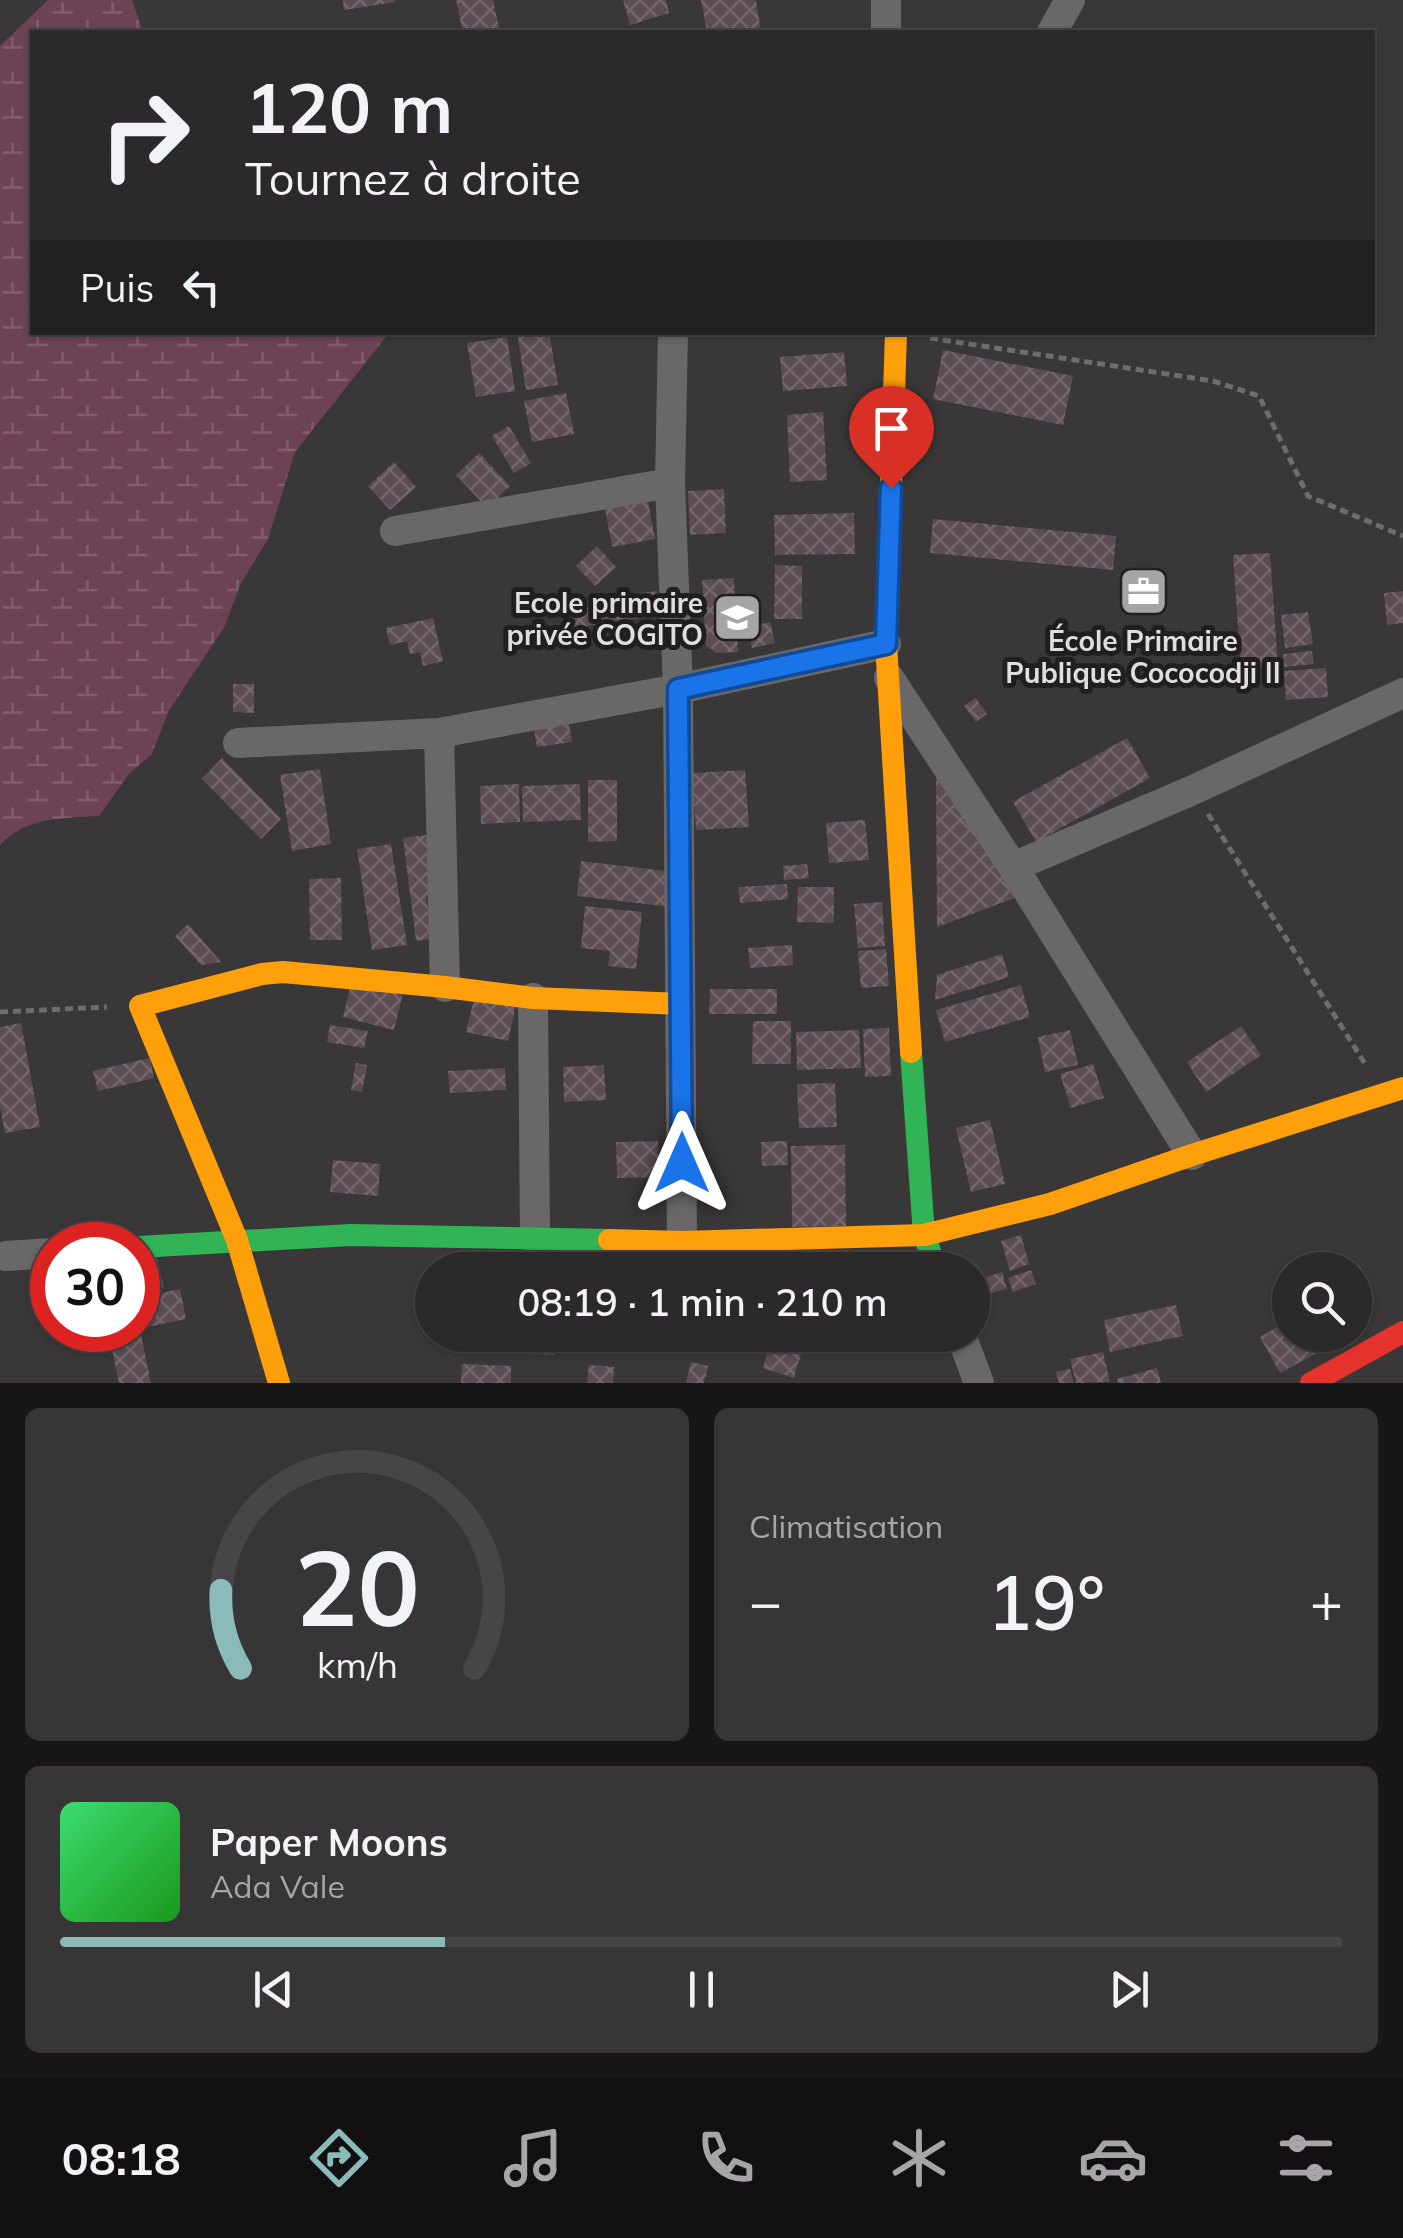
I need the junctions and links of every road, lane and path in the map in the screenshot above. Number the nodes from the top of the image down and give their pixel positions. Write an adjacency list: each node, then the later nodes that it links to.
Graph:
1 (886, 0): 3 (street)
2 (1070, 0): 4 (street)
3 (886, 30)
4 (1053, 30)
5 (673, 335): 8 (street)
6 (907, 335): 11 (street)
7 (913, 335): 10 (path)
8 (670, 483): 9 (street); 13 (street)
9 (395, 531)
10 (1403, 536)
11 (886, 644): 12 (street); 13 (street)
12 (889, 678): 18 (street); 26 (street)
13 (678, 689): 15 (street); 21 (street)
14 (1401, 697): 17 (street)
15 (439, 733): 16 (street); 19 (street)
16 (238, 743)
17 (1193, 790): 18 (street); 24 (path)
18 (1013, 867): 25 (street)
19 (446, 986): 20 (street); 22 (street)
20 (533, 998): 21 (street); 27 (street)
21 (682, 1004): 29 (street)
22 (140, 1006): 23 (path); 28 (street)
23 (0, 1012)
24 (1394, 1092): 25 (street)
25 (1192, 1155): 26 (street)
26 (924, 1236): 29 (street); 31 (street)
27 (536, 1239): 28 (street); 29 (street)
28 (238, 1240): 30 (street); 36 (street)
29 (682, 1242)
30 (160, 1245)
31 (930, 1252)
32 (30, 1254): 33 (street)
33 (6, 1256)
34 (1403, 1332): 38 (street)
35 (967, 1352): 37 (street)
36 (279, 1383)
37 (979, 1383)
38 (1311, 1383)

